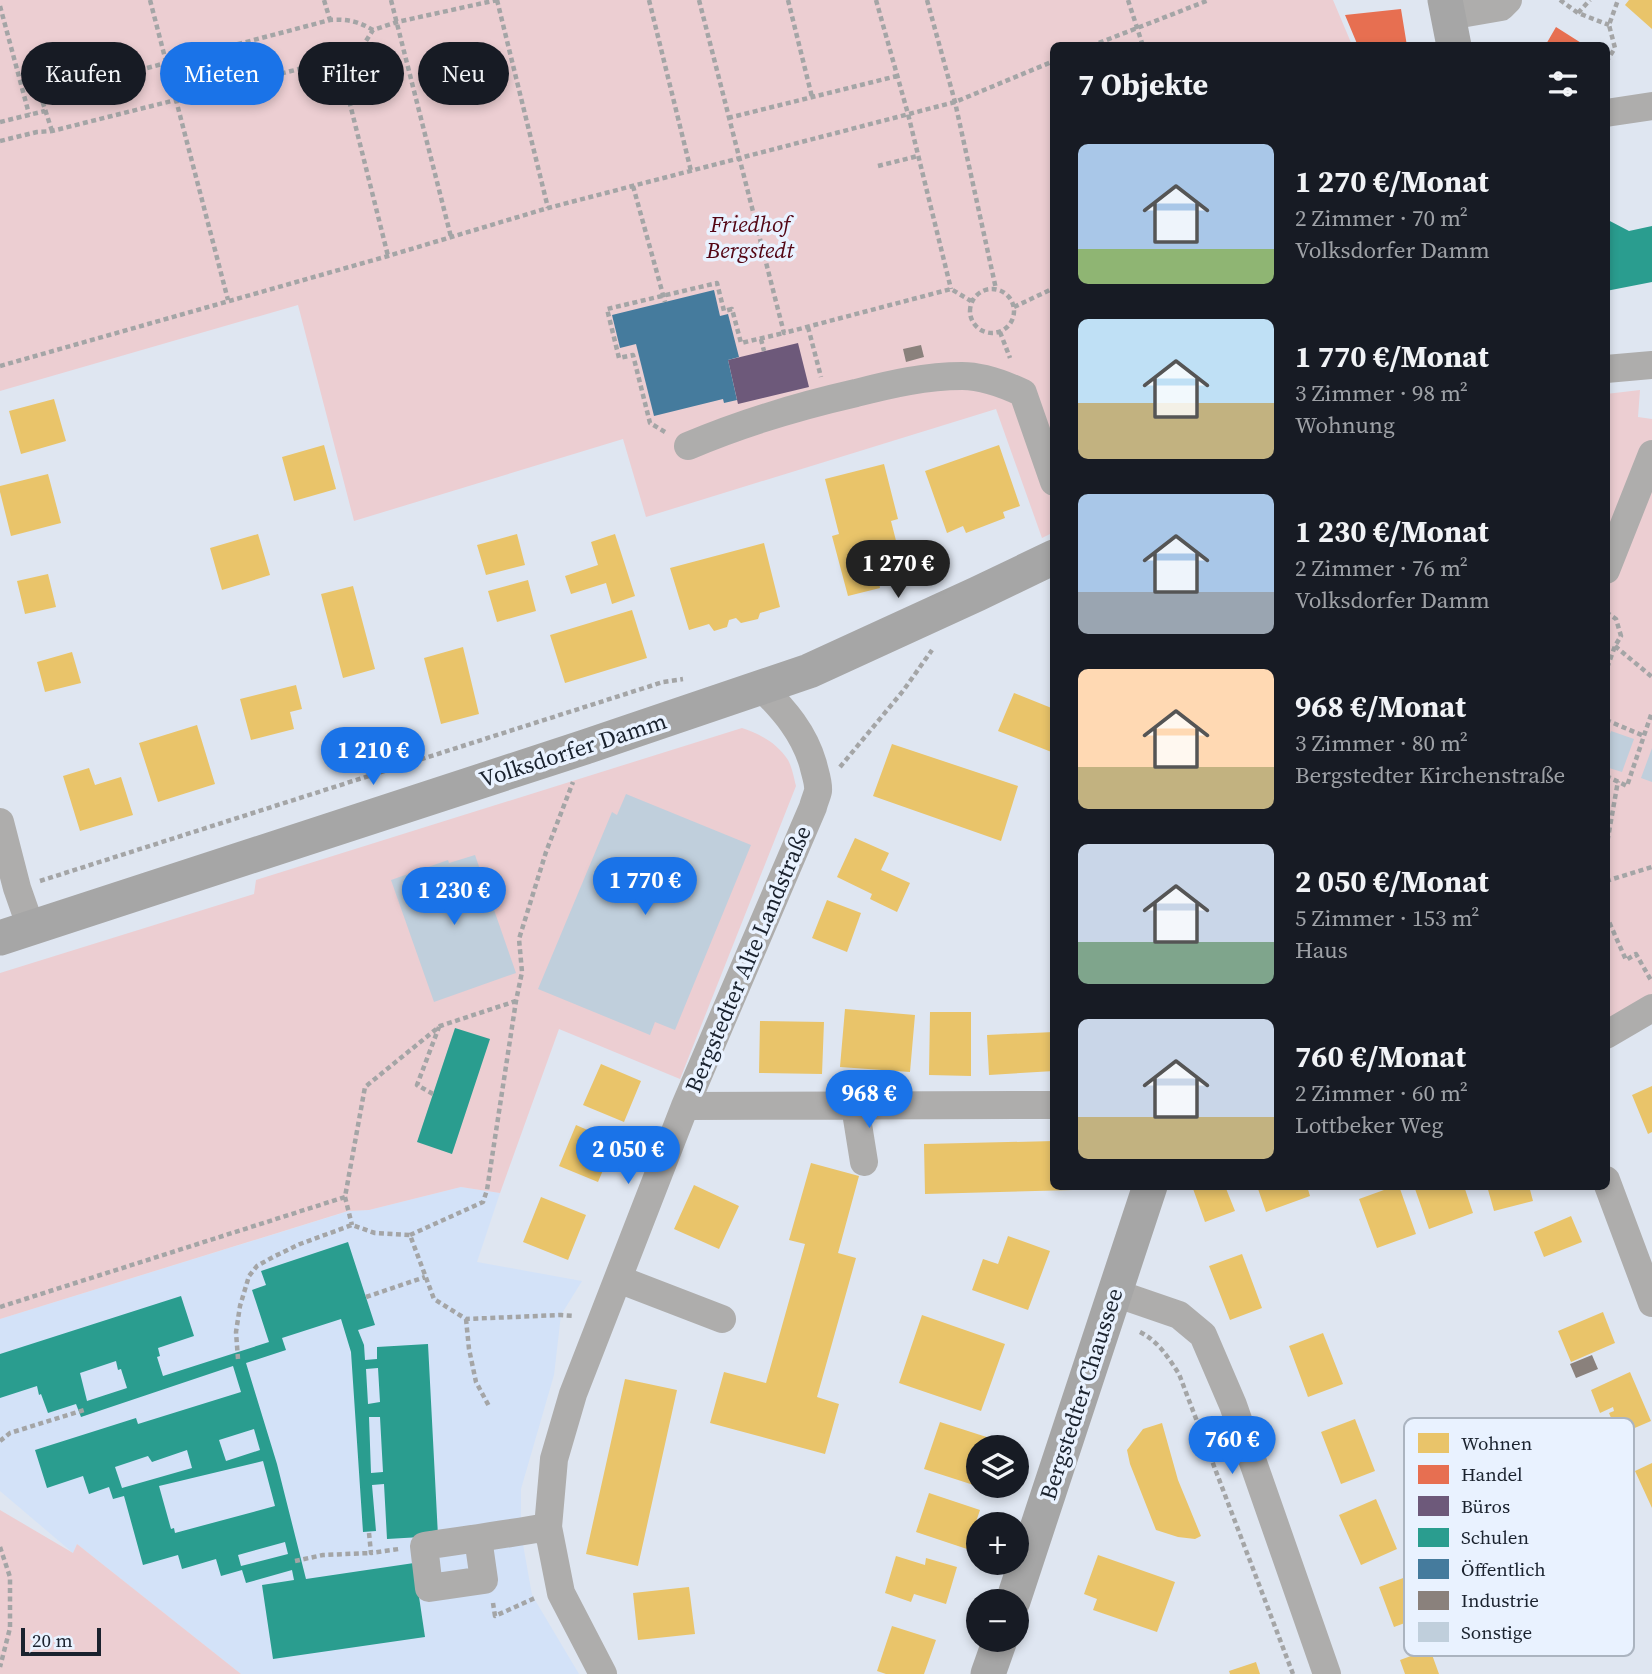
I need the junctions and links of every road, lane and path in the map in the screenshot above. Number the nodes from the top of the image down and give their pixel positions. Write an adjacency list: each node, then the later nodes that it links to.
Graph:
1 (150, 0): 24 (path)
2 (324, 0): 18 (path)
3 (391, 0): 20 (path)
4 (497, 0): 20 (path); 52 (path)
5 (649, 0): 50 (path)
6 (699, 0): 43 (path)
7 (788, 0): 33 (path)
8 (876, 0): 32 (path)
9 (927, 0): 34 (path)
10 (1128, 0): 22 (path)
11 (1209, 0): 22 (path)
12 (1508, 0): 19 (street)
13 (1560, 0): 17 (path)
14 (1590, 0): 17 (path)
15 (1618, 0): 21 (path)
16 (0, 6): 41 (path)
17 (1578, 13): 21 (path)
18 (330, 20): 23 (path); 25 (path)
19 (1450, 20)
20 (397, 22): 23 (path); 53 (path)
21 (1609, 25): 29 (path)
22 (1137, 27): 27 (path); 28 (path)
23 (373, 30): 26 (path)
24 (161, 42)
25 (246, 42)
26 (365, 42)
27 (1101, 42)
28 (1142, 42)
29 (1610, 56)
30 (1050, 63): 34 (path)
31 (160, 65): 39 (path)
32 (897, 76): 33 (path); 42 (path)
33 (812, 97): 43 (path)
34 (955, 102): 42 (path); 56 (path)
35 (160, 104): 45 (path)
36 (178, 105): 59 (path)
37 (350, 105): 54 (path)
38 (1652, 106): 40 (street)
39 (45, 111): 41 (path); 45 (path)
40 (1610, 112)
41 (29, 114): 44 (path)
42 (908, 114): 47 (path); 48 (path)
43 (728, 118): 48 (path)
44 (0, 122)
45 (52, 131): 46 (path)
46 (0, 141)
47 (918, 156): 49 (path); 55 (path)
48 (738, 158): 50 (path); 63 (path)
49 (878, 166)
50 (691, 171): 51 (path)
51 (633, 186): 52 (path); 58 (path)
52 (548, 208): 53 (path)
53 (452, 237): 54 (path)
54 (388, 256): 59 (path)
55 (951, 289): 60 (path); 62 (path)
56 (996, 289): 60 (path); 61 (path)
57 (1050, 290): 61 (path)
58 (664, 299): 64 (path); 70 (path)
59 (228, 300): 67 (path)
60 (971, 301): 61 (path)
61 (1014, 307)
62 (808, 327): 63 (path); 69 (path)
63 (785, 333): 64 (path)
64 (761, 339): 65 (path)
65 (764, 351)
66 (1652, 365): 68 (street)
67 (0, 366)
68 (1610, 369)
69 (826, 400): 70 (street); 72 (street)
70 (688, 446)
71 (1652, 454): 74 (street)
72 (1050, 471)
73 (1050, 559): 81 (main road, Volksdorfer Damm)
74 (1610, 560)
75 (1610, 615): 77 (path)
76 (938, 643): 88 (path)
77 (1615, 646): 78 (path); 79 (path)
78 (1610, 660)
79 (1652, 677)
80 (688, 678): 93 (path)
81 (762, 688): 85 (main road, Volksdorfer Damm); 88 (street)
82 (1652, 712): 84 (path)
83 (1610, 722): 84 (path)
84 (1644, 736): 87 (path)
85 (584, 747): 95 (main road, Volksdorfer Damm); 97 (path)
86 (1610, 778): 87 (path)
87 (1618, 781): 90 (path)
88 (818, 790): 102 (street, Bergstedter Alte Landstraße)
89 (0, 822): 93 (street)
90 (1610, 826)
91 (1652, 867): 92 (path)
92 (1610, 880)
93 (17, 888): 95 (street)
94 (1610, 924): 96 (path)
95 (16, 933)
96 (1652, 982)
97 (516, 1001): 99 (path); 110 (path)
98 (1652, 1008): 100 (street)
99 (440, 1026): 101 (path); 108 (path)
100 (1610, 1033)
101 (433, 1094)
102 (685, 1105): 104 (street); 112 (street, Bergstedter Alte Landstraße)
103 (1050, 1105): 104 (street)
104 (855, 1106): 105 (street)
105 (864, 1162)
106 (1149, 1190): 113 (main road, Bergstedter Chaussee)
107 (1610, 1190): 115 (street)
108 (345, 1197): 109 (path); 116 (path)
109 (352, 1225): 110 (path); 121 (path)
110 (410, 1235): 111 (path)
111 (425, 1277): 114 (path); 118 (path)
112 (618, 1279): 119 (street); 125 (street, Bergstedter Alte Landstraße)
113 (1115, 1293): 133 (main road, Bergstedter Chaussee); 140 (street)
114 (366, 1297)
115 (1652, 1303)
116 (0, 1307)
117 (561, 1315): 118 (path)
118 (466, 1319): 122 (path)
119 (722, 1320)
120 (1133, 1329): 139 (path)
121 (238, 1359)
122 (491, 1408)
123 (84, 1409): 124 (path)
124 (0, 1441)
125 (548, 1527): 127 (street); 137 (street, Bergstedter Alte Landstraße)
126 (369, 1533): 130 (path)
127 (478, 1538): 128 (street); 132 (street)
128 (424, 1546): 130 (path); 132 (street)
129 (0, 1547): 136 (path)
130 (371, 1553): 131 (path)
131 (295, 1561)
132 (484, 1580): 134 (path)
133 (1017, 1589)
134 (541, 1595)
135 (996, 1652): 138 (main road)
136 (0, 1667)
137 (603, 1674)
138 (988, 1674)
139 (1293, 1674)
140 (1327, 1674)

